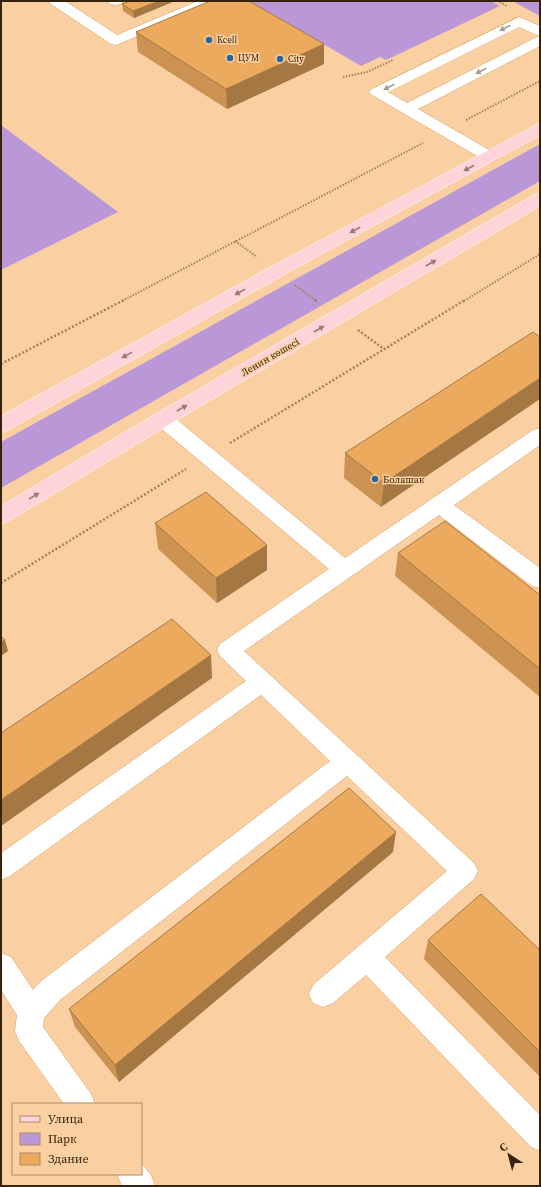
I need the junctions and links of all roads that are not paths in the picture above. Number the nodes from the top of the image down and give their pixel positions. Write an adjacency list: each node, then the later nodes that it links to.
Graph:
1 (56, 1): 2 (lane)
2 (210, 1)
3 (540, 32): 5 (lane, one-way to 5)
4 (540, 40): 5 (lane, one-way to 5)
5 (407, 109): 7 (lane)
6 (540, 129): 7 (main road)
7 (490, 157): 10 (main road, one-way to 10)
8 (540, 200): 9 (main road, Ленин көшесі, one-way to 8)
9 (163, 419): 13 (main road, Ленин көшесі, one-way to 9); 14 (lane)
10 (1, 425)
11 (540, 435): 12 (lane)
12 (439, 504): 14 (lane); 15 (lane)
13 (1, 516)
14 (345, 570): 16 (lane)
15 (540, 580)
16 (262, 682): 17 (lane); 18 (lane)
17 (347, 762): 19 (lane); 22 (lane)
18 (1, 868)
19 (367, 957): 21 (lane); 24 (lane)
20 (1, 966): 22 (lane)
21 (323, 994)
22 (31, 1012): 23 (lane)
23 (80, 1103)
24 (540, 1136)
25 (133, 1175): 26 (lane)
26 (140, 1186)

